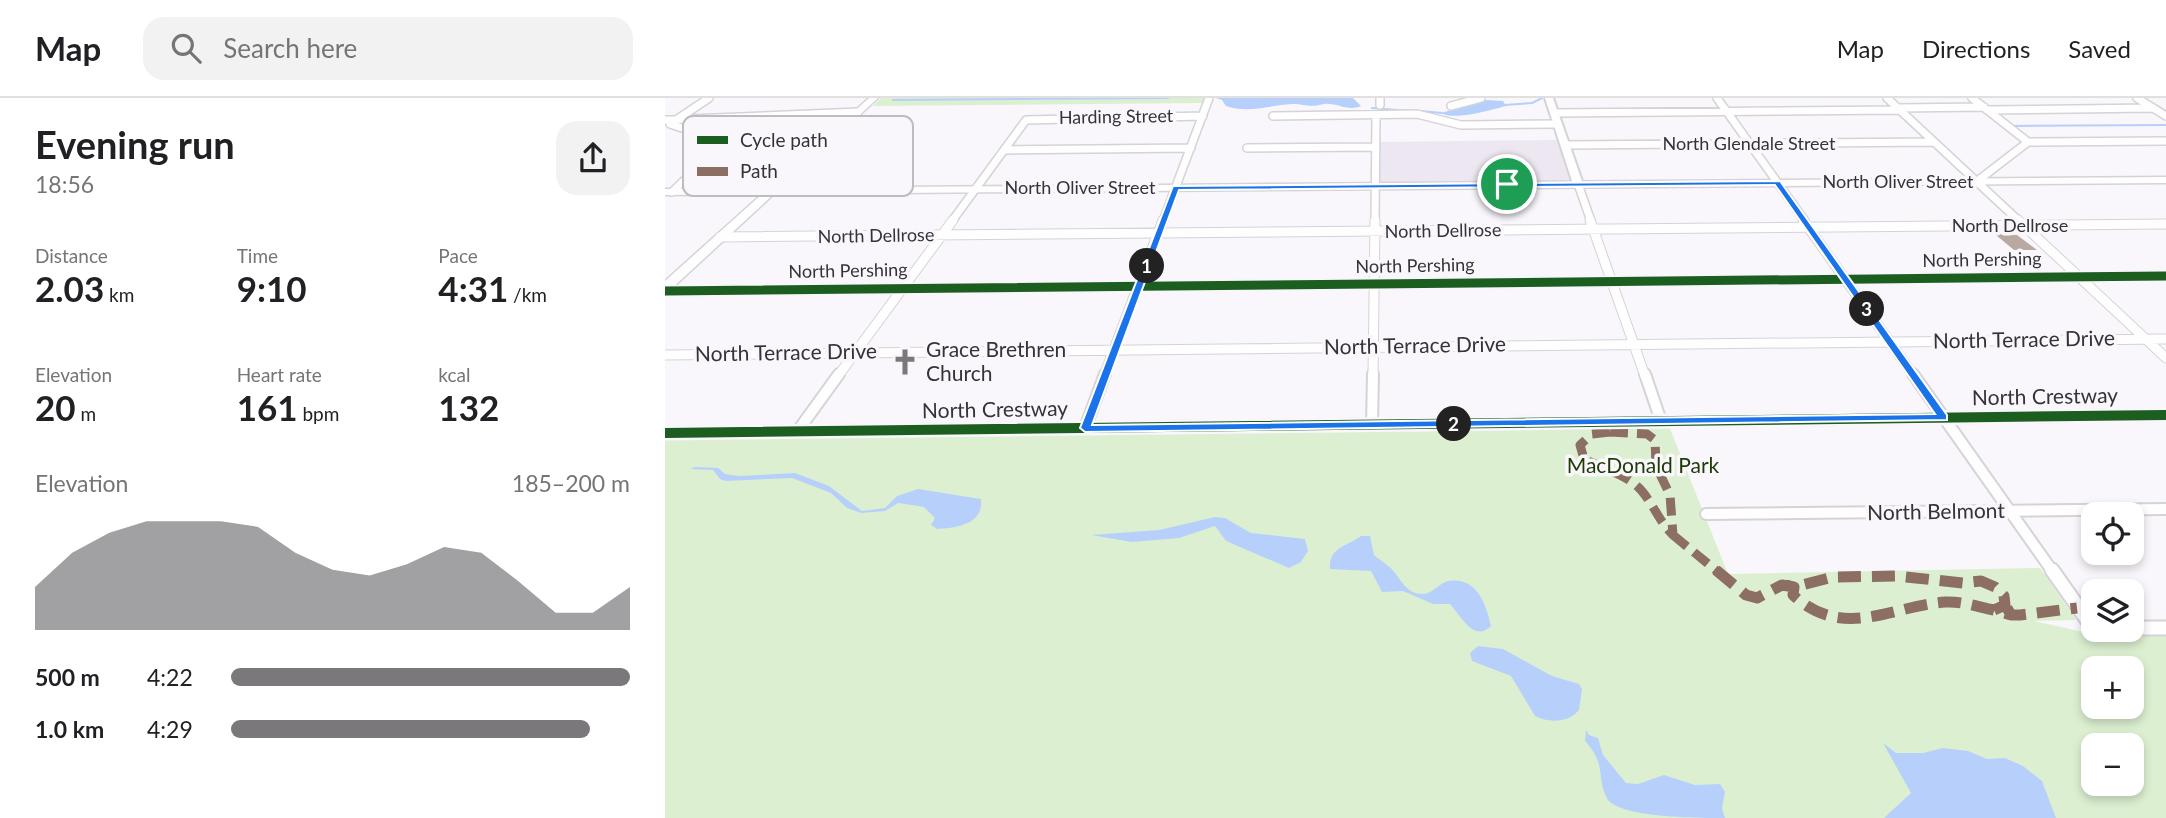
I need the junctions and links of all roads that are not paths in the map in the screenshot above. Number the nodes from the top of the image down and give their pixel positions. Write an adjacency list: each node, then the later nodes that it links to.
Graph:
1 (709, 98): 23 (street)
2 (874, 98): 14 (main road)
3 (1209, 98): 20 (street)
4 (1481, 98): 10 (street)
5 (1549, 98): 16 (street)
6 (1717, 98): 15 (street)
7 (1887, 98): 13 (street)
8 (1972, 98): 11 (street)
9 (2137, 98): 12 (street)
10 (1451, 106)
11 (1986, 108): 12 (street); 13 (street); 30 (street)
12 (2153, 108): 22 (street)
13 (1899, 109): 15 (street); 29 (street)
14 (858, 112): 18 (street); 19 (main road)
15 (1727, 112): 16 (street); 31 (street)
16 (1553, 113): 26 (street)
17 (1376, 114): 21 (street); 26 (street); 33 (street)
18 (767, 116)
19 (854, 116)
20 (1203, 116): 34 (street); 36 (street, Harding Street)
21 (1273, 116)
22 (2166, 116)
23 (676, 120): 24 (street); 25 (street)
24 (683, 120)
25 (665, 121): 27 (street)
26 (1557, 124): 32 (street)
27 (683, 128)
28 (2166, 141): 30 (street)
29 (1934, 142): 31 (street, North Glendale Street); 39 (street)
30 (2028, 142): 39 (street)
31 (1749, 144): 32 (street, North Glendale Street); 40 (street)
32 (1565, 145): 41 (street)
33 (1376, 147): 35 (street); 42 (street)
34 (1191, 148): 36 (street); 43 (street)
35 (1247, 148)
36 (1004, 150): 44 (street)
37 (683, 180): 46 (street)
38 (2166, 180): 39 (main road, North Oliver Street)
39 (1976, 182): 40 (main road, North Oliver Street); 49 (street)
40 (1777, 183): 41 (main road, North Oliver Street); 50 (street)
41 (1578, 184): 42 (main road, North Oliver Street); 51 (street)
42 (1375, 186): 43 (main road, North Oliver Street); 52 (street)
43 (1176, 188): 44 (main road, North Oliver Street); 53 (street)
44 (974, 189): 45 (main road, North Oliver Street); 54 (street)
45 (913, 190)
46 (668, 192)
47 (765, 196): 55 (main road)
48 (2166, 224): 49 (street, North Dellrose)
49 (2023, 226): 50 (street, North Dellrose); 57 (street)
50 (1809, 228): 51 (street, North Dellrose); 58 (street)
51 (1594, 229): 52 (street, North Dellrose); 59 (street)
52 (1374, 231): 53 (street, North Dellrose); 60 (street)
53 (1159, 233): 54 (street, North Dellrose); 61 (street)
54 (940, 235): 55 (street, North Dellrose); 62 (street)
55 (720, 237): 63 (main road)
56 (2166, 276): 57 (street, North Pershing)
57 (2078, 277): 58 (street, North Pershing); 64 (street)
58 (1846, 279): 59 (street, North Pershing); 66 (street)
59 (1612, 281): 60 (street, North Pershing); 67 (street)
60 (1374, 284): 61 (street, North Pershing); 68 (street)
61 (1139, 286): 62 (street, North Pershing); 69 (street)
62 (901, 288): 63 (street, North Pershing); 70 (street)
63 (665, 289)
64 (2145, 339): 65 (street, North Terrace Drive); 66 (street, North Terrace Drive); 72 (street)
65 (2166, 339)
66 (1890, 341): 67 (street, North Terrace Drive); 74 (street)
67 (1634, 344): 68 (street, North Terrace Drive); 75 (street)
68 (1373, 347): 69 (street, North Terrace Drive); 76 (street)
69 (1115, 350): 70 (street, North Terrace Drive); 77 (street)
70 (853, 353): 71 (street, North Terrace Drive); 78 (street)
71 (665, 355)
72 (2166, 358)
73 (2166, 415): 74 (street, North Crestway)
74 (1943, 417): 75 (street, North Crestway); 81 (street)
75 (1661, 421): 76 (street, North Crestway)
76 (1372, 425): 77 (street, North Crestway)
77 (1085, 428): 78 (street, North Crestway)
78 (797, 432): 79 (street, North Crestway)
79 (665, 433)
80 (2166, 509): 81 (street, North Belmont)
81 (2009, 511): 82 (street, North Belmont); 83 (street)
82 (1706, 514)
83 (2081, 611)
84 (2144, 628): 85 (street)
85 (2166, 628)

